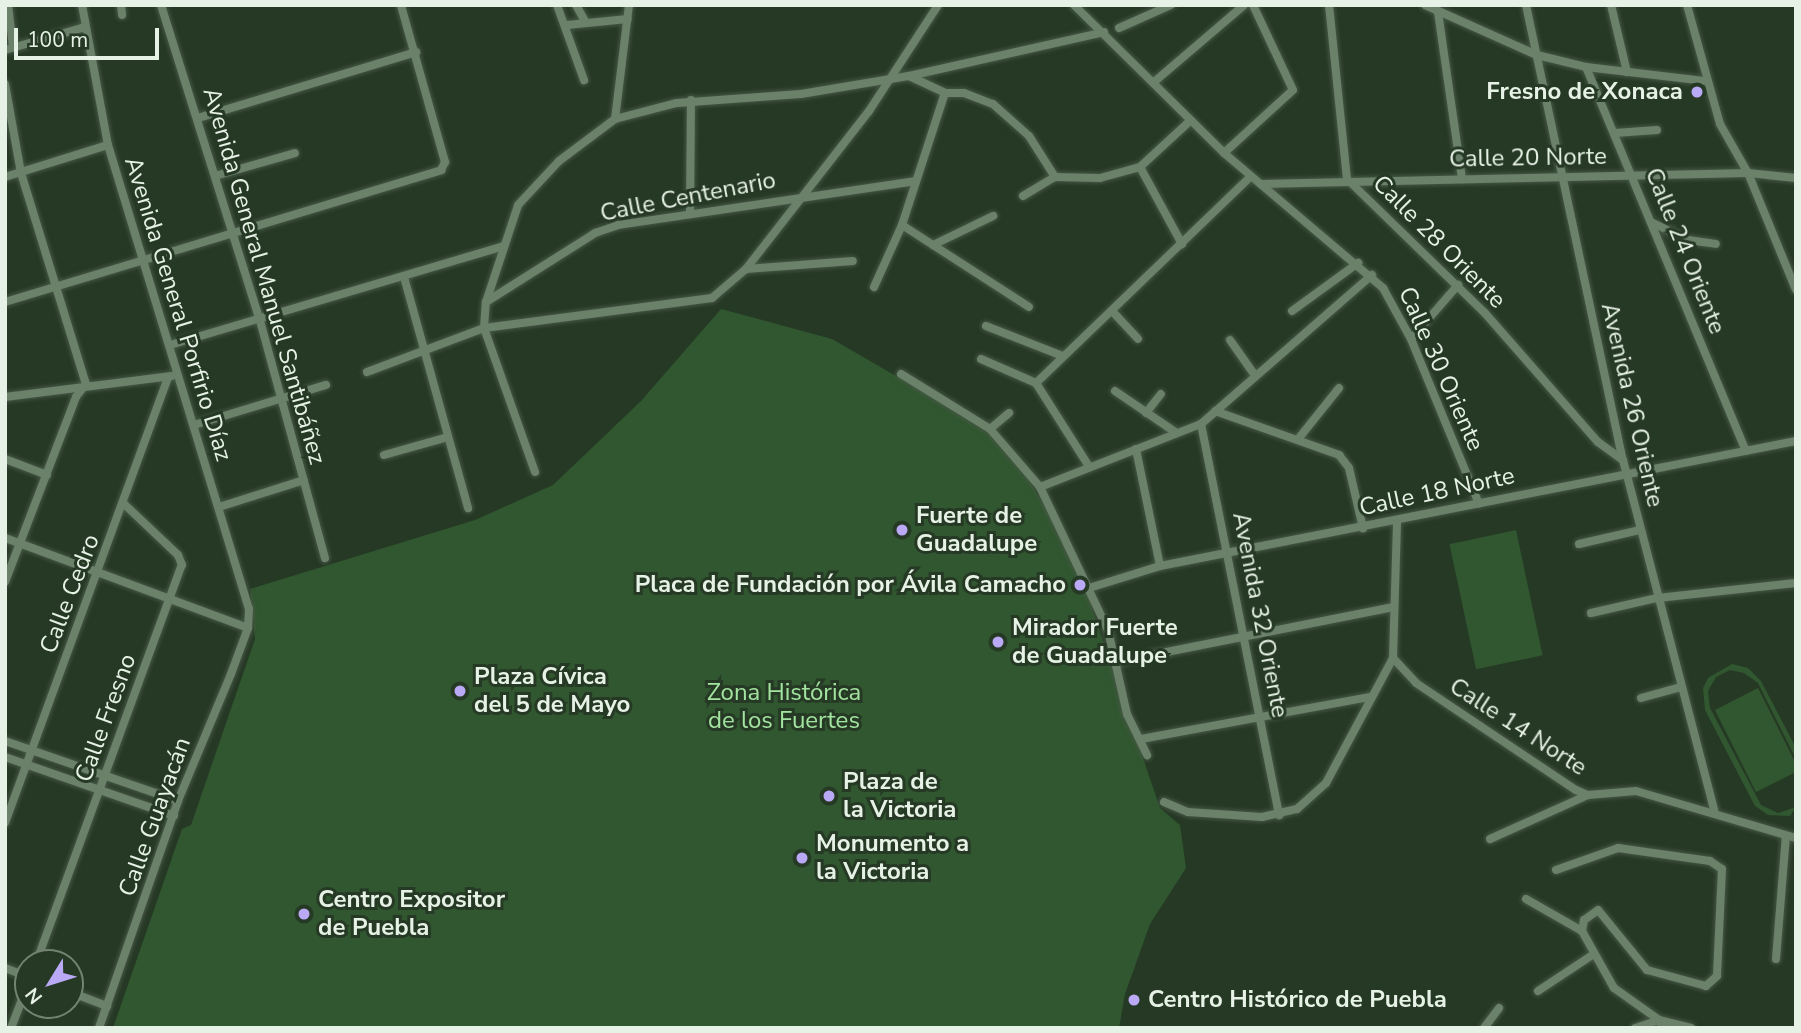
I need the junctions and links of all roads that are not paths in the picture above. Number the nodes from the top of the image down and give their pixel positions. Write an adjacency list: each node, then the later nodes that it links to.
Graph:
1 (8, 5): 25 (street)
2 (82, 5): 22 (street, Avenida General Porfirio Díaz)
3 (162, 5): 38 (street, Avenida General Manuel Santibáñez)
4 (401, 5): 26 (street)
5 (558, 5): 21 (street)
6 (576, 5): 20 (street)
7 (629, 5): 19 (street)
8 (937, 5): 30 (street)
9 (1074, 5): 24 (street, Calle 30 Oriente)
10 (1171, 5): 23 (street)
11 (1244, 5): 34 (street)
12 (1253, 5): 45 (street)
13 (1329, 5): 56 (street, Calle 28 Oriente)
14 (1424, 5): 18 (street)
15 (1526, 5): 27 (street, Avenida 26 Oriente)
16 (1611, 5): 29 (street)
17 (1687, 5): 33 (street)
18 (1438, 12): 27 (street); 57 (street)
19 (628, 19): 20 (street); 39 (street)
20 (585, 21): 21 (street)
21 (567, 25): 32 (street)
22 (85, 27): 25 (street); 43 (street, Avenida General Porfirio Díaz)
23 (1119, 27)
24 (1104, 32): 31 (street); 34 (street, Calle 30 Oriente)
25 (9, 48)
26 (416, 52): 38 (street); 66 (street)
27 (1537, 55): 28 (street); 54 (street, Avenida 26 Oriente)
28 (1587, 67): 29 (street); 42 (street, Calle 24 Oriente)
29 (1627, 72): 33 (street)
30 (893, 76): 31 (street); 37 (street); 60 (street)
31 (909, 76): 36 (street)
32 (584, 80)
33 (1706, 81): 48 (street)
34 (1154, 82): 40 (street, Calle 30 Oriente)
35 (5, 84): 47 (street)
36 (945, 93): 53 (street); 58 (street)
37 (691, 100): 39 (street); 62 (street)
38 (198, 118): 50 (street, Avenida General Manuel Santibáñez)
39 (615, 119): 69 (street)
40 (1191, 120): 45 (street, Calle 30 Oriente); 46 (street)
41 (1657, 130): 42 (street)
42 (1615, 133): 49 (street, Calle 24 Oriente)
43 (108, 145): 47 (street); 71 (street, Avenida General Porfirio Díaz)
44 (295, 153): 50 (street)
45 (1224, 153): 51 (street, Calle 30 Oriente)
46 (1140, 167): 53 (street); 67 (street)
47 (21, 173): 52 (street); 78 (street)
48 (1748, 173): 49 (street, Calle 20 Norte); 55 (street, Calle 20 Norte); 80 (street)
49 (1633, 175): 54 (street, Calle 20 Norte); 64 (street, Calle 24 Oriente)
50 (215, 176): 66 (street, Avenida General Manuel Santibáñez)
51 (1251, 176): 59 (street, Calle 30 Oriente); 67 (street)
52 (5, 177)
53 (1055, 177): 61 (street)
54 (1564, 177): 57 (street, Calle 20 Norte); 123 (street, Avenida 26 Oriente)
55 (1796, 178)
56 (1347, 179): 57 (street, Calle 20 Norte); 59 (street, Calle 20 Norte); 77 (street, Calle 28 Oriente)
57 (1462, 179)
58 (916, 181): 60 (street, Calle Centenario); 65 (street)
59 (1261, 184): 73 (street, Calle 30 Oriente)
60 (804, 194): 62 (street, Calle Centenario); 74 (street)
61 (1023, 196)
62 (690, 212): 82 (street, Calle Centenario)
63 (993, 216): 70 (street)
64 (1653, 223): 68 (street); 120 (street, Calle 24 Oriente)
65 (902, 225): 70 (street); 79 (street)
66 (234, 235): 71 (street); 86 (street, Avenida General Manuel Santibáñez)
67 (1182, 244): 84 (street)
68 (1716, 244)
69 (505, 246): 76 (street); 82 (street)
70 (933, 246): 83 (street)
71 (143, 261): 78 (street); 92 (street, Avenida General Porfirio Díaz)
72 (853, 261): 74 (street)
73 (1358, 263): 75 (street, Calle 30 Oriente); 85 (street)
74 (746, 269): 88 (street)
75 (1372, 275): 90 (street, Calle 30 Oriente); 99 (street)
76 (404, 277): 86 (street); 93 (street)
77 (1458, 285): 90 (street); 123 (street, Calle 28 Oriente)
78 (59, 286): 81 (street); 102 (street)
79 (874, 287)
80 (1796, 290)
81 (5, 302)
82 (486, 302): 88 (street)
83 (1029, 307)
84 (1112, 311): 89 (street); 94 (street)
85 (1292, 311)
86 (259, 317): 92 (street); 108 (street, Avenida General Manuel Santibáñez)
87 (986, 326): 94 (street)
88 (484, 328): 93 (street); 125 (street)
89 (1138, 339)
90 (1411, 339): 131 (street, Calle 30 Oriente)
91 (1230, 340): 99 (street)
92 (170, 345): 98 (street, Avenida General Porfirio Díaz)
93 (424, 352): 96 (street); 116 (street)
94 (1063, 356): 101 (street)
95 (981, 359): 101 (street)
96 (367, 372)
97 (901, 373): 114 (street)
98 (178, 374): 100 (street); 113 (street, Avenida General Porfirio Díaz)
99 (1254, 374): 109 (street)
100 (168, 377): 102 (street); 130 (street, Calle Cedro)
101 (1036, 383): 124 (street)
102 (86, 384): 107 (street); 127 (street)
103 (326, 385): 108 (street)
104 (1339, 388): 117 (street)
105 (1115, 391): 111 (street)
106 (1161, 394): 111 (street)
107 (5, 397)
108 (280, 398): 113 (street); 128 (street, Avenida General Manuel Santibáñez)
109 (1215, 411): 112 (street); 117 (street)
110 (1009, 413): 114 (street)
111 (1146, 413): 115 (street)
112 (1201, 424): 115 (street); 140 (street, Avenida 32 Oriente)
113 (194, 425): 132 (street, Avenida General Porfirio Díaz)
114 (990, 429): 129 (street)
115 (1175, 432): 119 (street)
116 (448, 437): 121 (street); 133 (street)
117 (1299, 438): 135 (street)
118 (1796, 441): 120 (street, Calle 18 Norte)
119 (1136, 449): 124 (street); 142 (street)
120 (1746, 451): 126 (street, Calle 18 Norte)
121 (384, 455)
122 (5, 459): 127 (street)
123 (1623, 460): 126 (street, Avenida 26 Oriente)
124 (1088, 465): 129 (street)
125 (535, 472)
126 (1627, 473): 131 (street, Calle 18 Norte); 136 (street, Avenida 26 Oriente)
127 (47, 475): 138 (street)
128 (304, 480): 132 (street); 141 (street, Avenida General Manuel Santibáñez)
129 (1040, 487): 146 (street)
130 (124, 504): 143 (street, Calle Cedro); 148 (street, Calle Fresno)
131 (1479, 504): 134 (street, Calle 18 Norte)
132 (219, 507): 151 (street, Avenida General Porfirio Díaz)
133 (468, 508)
134 (1397, 522): 135 (street, Calle 18 Norte); 149 (street)
135 (1363, 528): 140 (street, Calle 18 Norte)
136 (1640, 530): 139 (street); 147 (street, Avenida 26 Oriente)
137 (5, 538): 138 (street)
138 (19, 544): 143 (street); 144 (street)
139 (1579, 544)
140 (1229, 553): 142 (street, Calle 18 Norte); 152 (street, Avenida 32 Oriente)
141 (325, 558)
142 (1160, 566): 146 (street, Calle 18 Norte)
143 (99, 574): 148 (street); 161 (street, Calle Cedro)
144 (5, 582)
145 (1796, 583): 147 (street)
146 (1089, 588): 154 (street)
147 (1657, 598): 150 (street); 155 (street, Avenida 26 Oriente)
148 (170, 600): 151 (street); 165 (street, Calle Fresno)
149 (1394, 607): 152 (street); 153 (street)
150 (1591, 613)
151 (248, 625): 168 (street, Calle Guayacán)
152 (1246, 636): 154 (street); 158 (street, Avenida 32 Oriente)
153 (1393, 658): 156 (street); 167 (street, Calle 14 Norte)
154 (1116, 662): 159 (street)
155 (1681, 687): 157 (street); 170 (street, Avenida 26 Oriente)
156 (1370, 698): 158 (street); 171 (street)
157 (1642, 698)
158 (1261, 714): 159 (street); 171 (street, Avenida 32 Oriente)
159 (1140, 739): 162 (street)
160 (5, 741): 161 (street)
161 (31, 751): 164 (street, Calle Cedro); 165 (street)
162 (1147, 755)
163 (5, 757): 164 (street)
164 (25, 764): 166 (street); 173 (street, Calle Cedro)
165 (104, 779): 166 (street, Calle Fresno); 168 (street)
166 (100, 793): 172 (street); 180 (street, Calle Fresno)
167 (1588, 795): 170 (street, Calle 14 Norte); 176 (street)
168 (178, 801): 172 (street, Calle Guayacán)
169 (1164, 803): 171 (street)
170 (1714, 810): 174 (street, Calle 14 Norte)
171 (1279, 815)
172 (174, 816): 185 (street, Calle Guayacán)
173 (5, 823)
174 (1786, 836): 175 (street, Calle 14 Norte); 182 (street)
175 (1796, 838)
176 (1490, 839)
177 (1556, 870): 179 (street)
178 (1526, 899): 179 (street)
179 (1582, 931): 181 (street)
180 (41, 949)
181 (1594, 954): 183 (street); 187 (street)
182 (1776, 959)
183 (1538, 990)
184 (84, 997): 185 (street)
185 (107, 1006): 188 (street, Calle Guayacán)
186 (1499, 1008): 189 (street)
187 (1660, 1024): 190 (street); 191 (street)
188 (99, 1028)
189 (1484, 1028)
190 (1635, 1028)
191 (1691, 1028)

